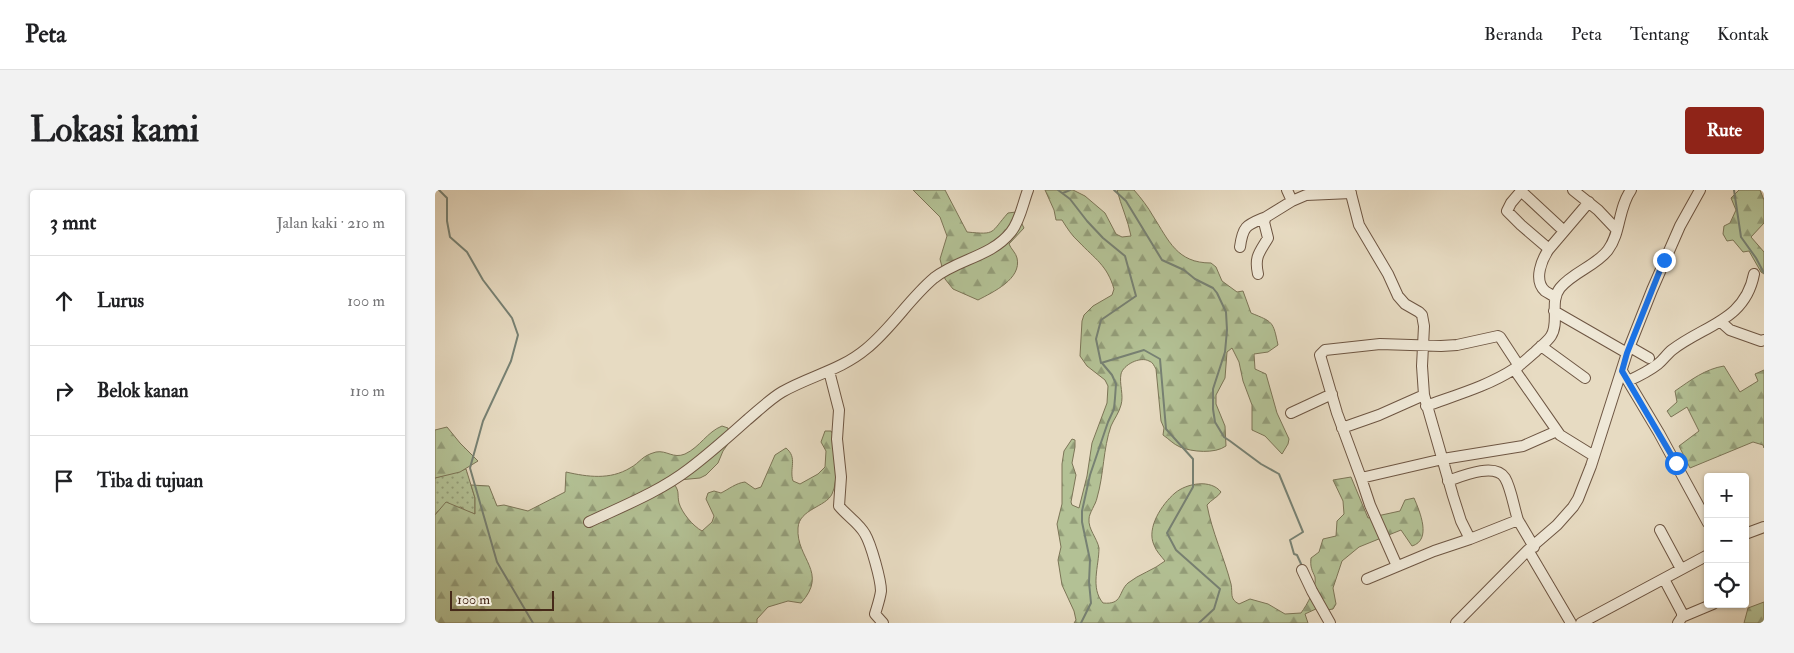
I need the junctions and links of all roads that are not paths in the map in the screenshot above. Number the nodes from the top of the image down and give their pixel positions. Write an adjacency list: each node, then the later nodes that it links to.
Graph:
1 (1028, 190): 26 (street)
2 (1287, 190): 8 (street)
3 (1573, 190): 9 (street)
4 (1631, 190): 11 (street)
5 (1700, 190): 23 (street)
6 (1350, 191): 8 (street); 21 (street)
7 (1522, 191): 12 (street); 14 (street)
8 (1292, 201): 10 (street)
9 (1589, 202): 11 (street); 12 (street)
10 (1266, 217): 13 (street); 15 (street)
11 (1616, 229): 17 (street)
12 (1564, 231): 14 (street)
13 (1240, 247)
14 (1549, 249): 17 (street)
15 (1258, 274)
16 (1754, 274): 19 (street)
17 (1555, 297): 18 (street)
18 (1554, 311): 22 (street); 23 (street)
19 (1721, 322): 20 (street); 29 (street)
20 (1764, 340)
21 (1422, 345): 25 (street); 30 (street); 31 (street)
22 (1541, 346): 25 (street); 28 (street)
23 (1629, 350): 24 (street); 27 (street)
24 (1649, 358)
25 (1517, 368): 32 (street); 35 (street)
26 (829, 371): 42 (street); 56 (street)
27 (1622, 371): 29 (street); 36 (street)
28 (1585, 378)
29 (1628, 381): 40 (street)
30 (1331, 394): 33 (street); 34 (street)
31 (1424, 396): 32 (street); 34 (street)
32 (1427, 406): 37 (street)
33 (1291, 413)
34 (1342, 428): 38 (street)
35 (1557, 432): 36 (street); 37 (street)
36 (1594, 456): 47 (street)
37 (1443, 459): 38 (street); 39 (street)
38 (1361, 478): 49 (street)
39 (1448, 481): 41 (street); 46 (street)
40 (1706, 518)
41 (1518, 520): 46 (street); 47 (street)
42 (589, 522)
43 (1764, 528): 45 (street)
44 (1660, 530): 50 (street)
45 (1749, 533)
46 (1470, 539): 49 (street)
47 (1531, 549): 58 (street); 59 (street)
48 (1704, 557): 50 (street)
49 (1397, 566): 52 (street)
50 (1681, 569): 53 (street)
51 (1302, 570): 57 (street)
52 (1367, 579)
53 (1664, 579): 55 (street); 60 (street)
54 (1705, 608): 55 (street)
55 (1680, 620)
56 (883, 623)
57 (1330, 623)
58 (1455, 623)
59 (1571, 623)
60 (1581, 623)

